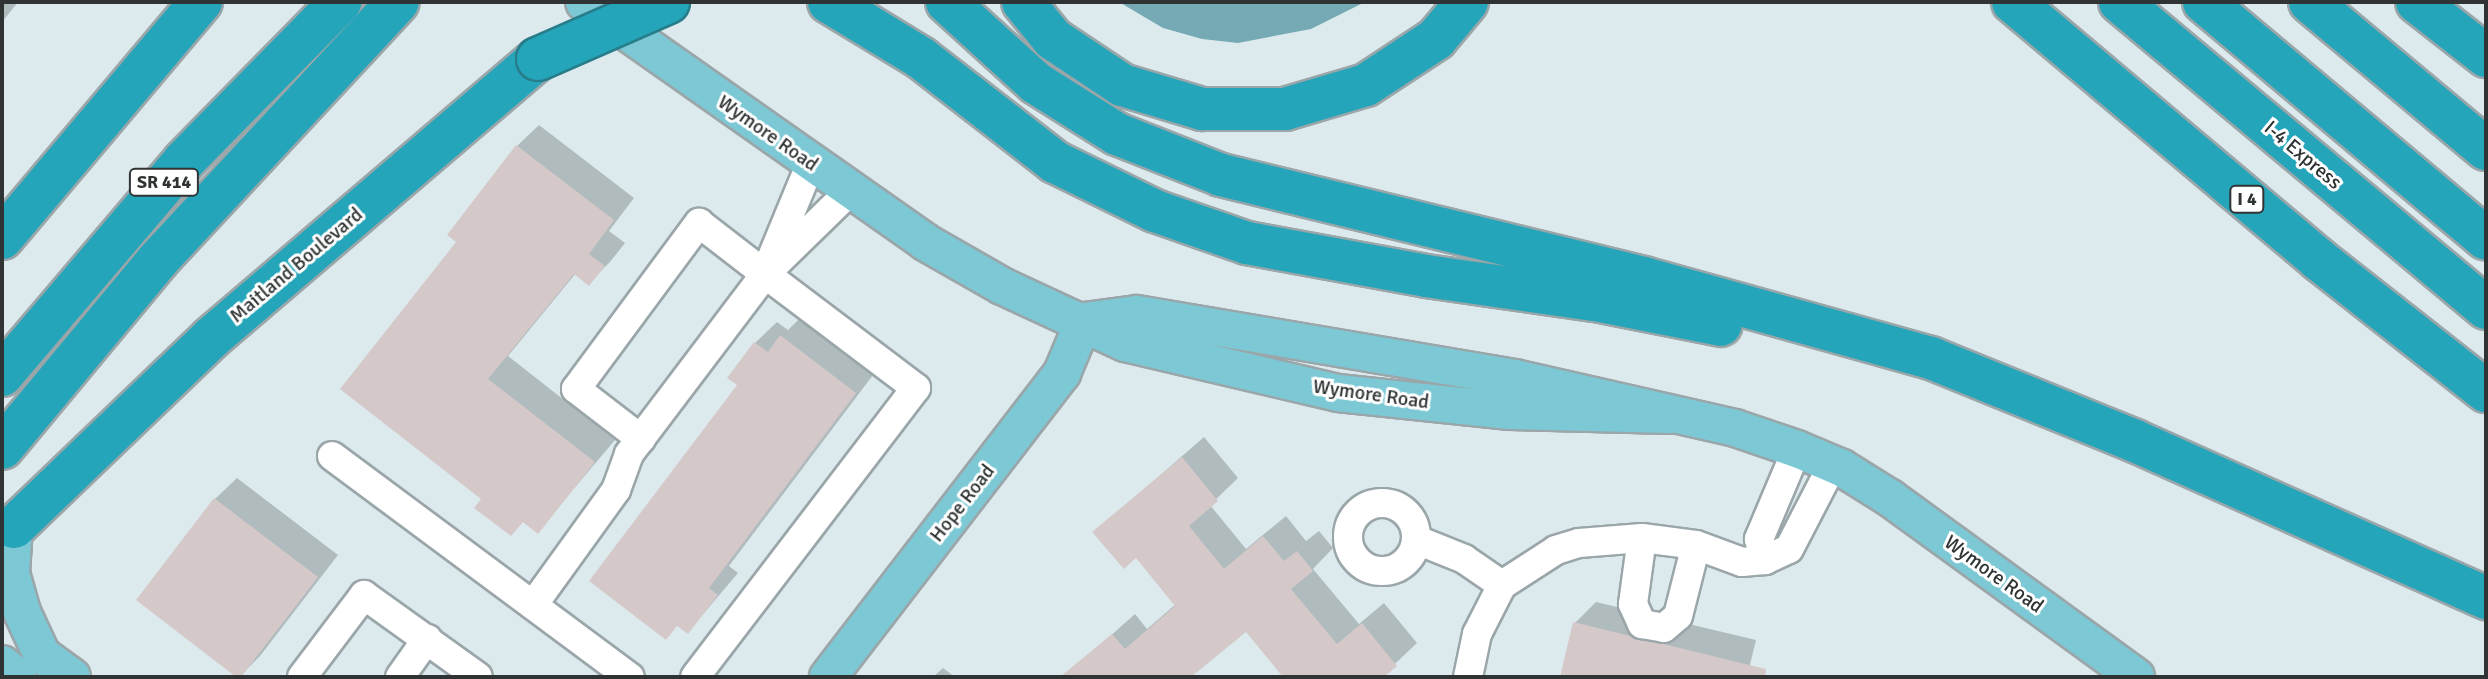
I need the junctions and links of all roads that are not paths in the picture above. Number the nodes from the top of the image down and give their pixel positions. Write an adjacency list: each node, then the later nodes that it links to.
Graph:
1 (201, 2): 22 (highway)
2 (304, 2): 27 (highway)
3 (340, 2): 28 (highway, SR 414)
4 (398, 2): 32 (highway)
5 (584, 2): 20 (main road, Wymore Road)
6 (601, 2): 18 (highway, Maitland Boulevard)
7 (668, 2): 18 (highway, bridge)
8 (829, 2): 30 (highway)
9 (947, 2): 30 (highway)
10 (1023, 2): 11 (highway)
11 (1467, 2)
12 (2013, 2): 29 (highway, I 4)
13 (2120, 2): 25 (highway, I-4 Express)
14 (2204, 2): 23 (highway)
15 (2310, 2): 19 (highway)
16 (2417, 2): 17 (highway)
17 (2486, 56)
18 (538, 59): 36 (highway, Maitland Boulevard)
19 (2486, 149)
20 (811, 163): 21 (main road, Wymore Road); 24 (lane)
21 (850, 191): 24 (lane); 26 (main road, Wymore Road)
22 (2, 238)
23 (2486, 239)
24 (765, 274): 31 (lane); 31 (lane); 52 (lane)
25 (2486, 308)
26 (1084, 321): 33 (main road, Wymore Road); 53 (main road, Hope Road)
27 (2, 339)
28 (2, 375)
29 (2486, 391)
30 (2034, 398): 42 (highway)
31 (641, 439): 43 (lane)
32 (2, 448)
33 (1797, 449): 35 (main road, Wymore Road); 40 (lane)
34 (332, 456): 43 (lane)
35 (1833, 464): 40 (lane); 55 (main road, Wymore Road)
36 (8, 533): 47 (main road)
37 (1642, 538): 39 (lane); 39 (lane); 41 (lane)
38 (1417, 540): 41 (lane)
39 (1696, 545): 40 (lane)
40 (1765, 560)
41 (1502, 585): 54 (lane)
42 (2486, 598)
43 (533, 605): 51 (lane)
44 (427, 639): 48 (lane); 49 (lane); 50 (lane)
45 (2, 664): 46 (main road)
46 (18, 677)
47 (72, 677)
48 (302, 677)
49 (400, 677)
50 (478, 677)
51 (630, 677)
52 (695, 677)
53 (828, 677)
54 (1468, 677)
55 (2136, 677)

